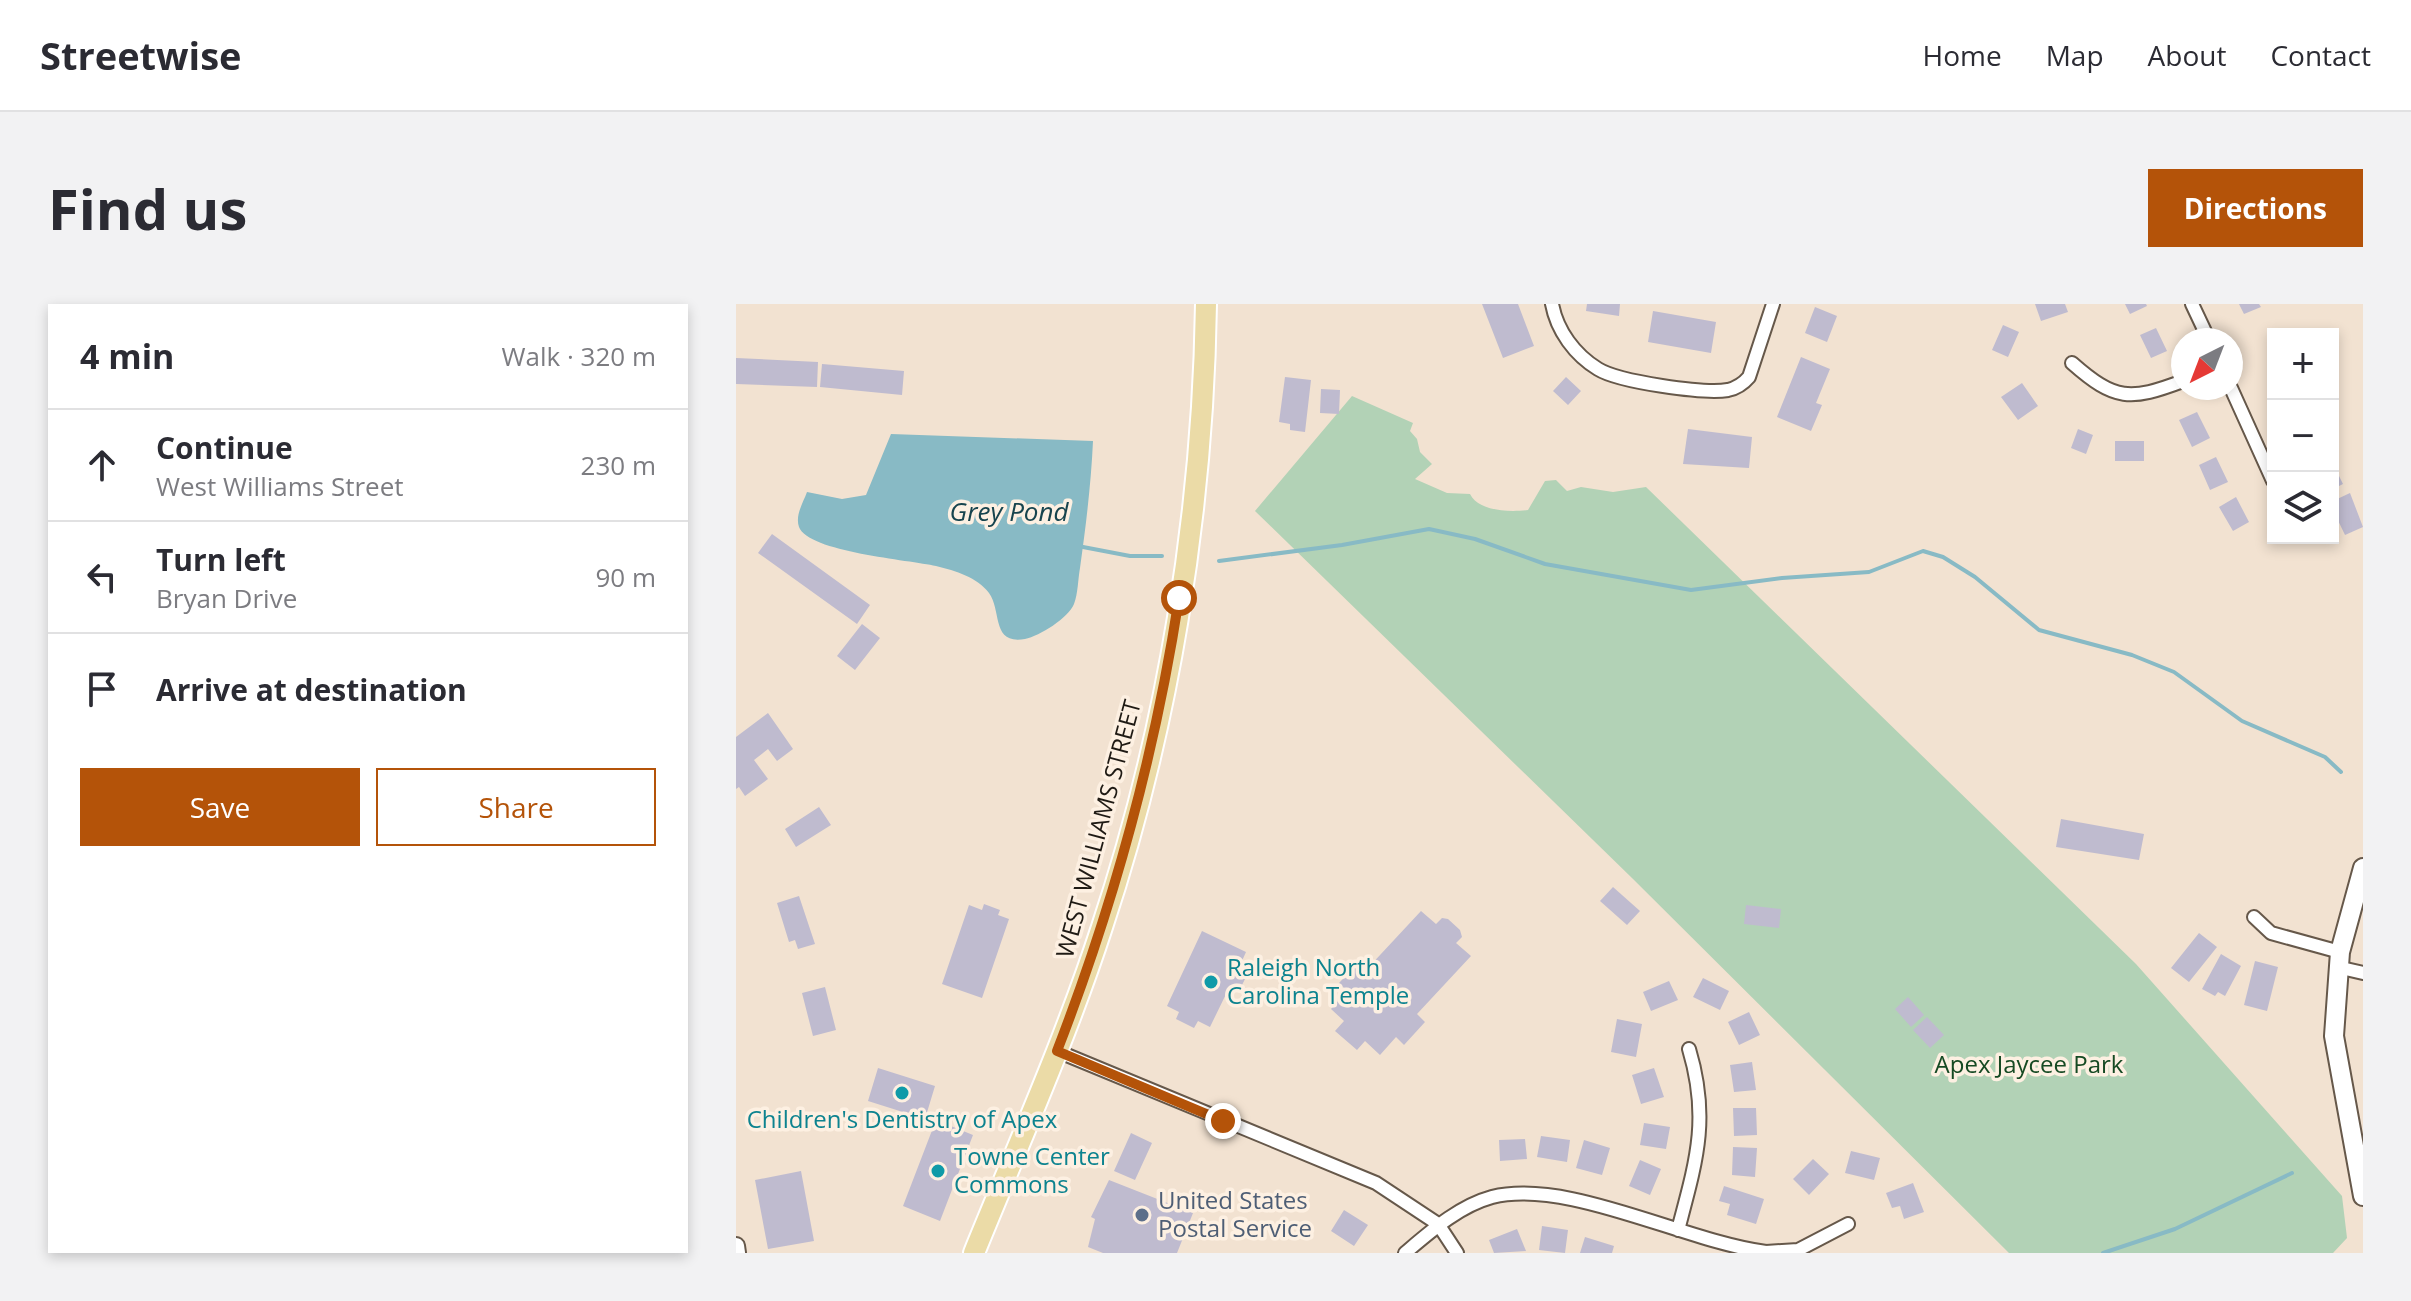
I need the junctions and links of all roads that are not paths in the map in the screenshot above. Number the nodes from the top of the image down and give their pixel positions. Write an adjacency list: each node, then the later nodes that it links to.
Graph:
1 (1206, 304): 15 (main road, WEST WILLIAMS STREET)
2 (1552, 304): 3 (street)
3 (1773, 304)
4 (2192, 304): 5 (street)
5 (2203, 328)
6 (2072, 363): 7 (street)
7 (2171, 385)
8 (2236, 400): 9 (street)
9 (2269, 472)
10 (2363, 868): 12 (main road)
11 (2254, 917): 12 (street)
12 (2338, 959): 13 (street); 16 (main road)
13 (2363, 973)
14 (1689, 1049): 19 (street)
15 (1057, 1051): 17 (street); 22 (main road, WEST WILLIAMS STREET)
16 (2363, 1196)
17 (1438, 1224): 19 (street); 23 (street); 24 (street)
18 (1848, 1224): 19 (street)
19 (1678, 1230)
20 (736, 1246): 21 (street)
21 (737, 1253)
22 (974, 1253)
23 (1405, 1253)
24 (1457, 1253)

